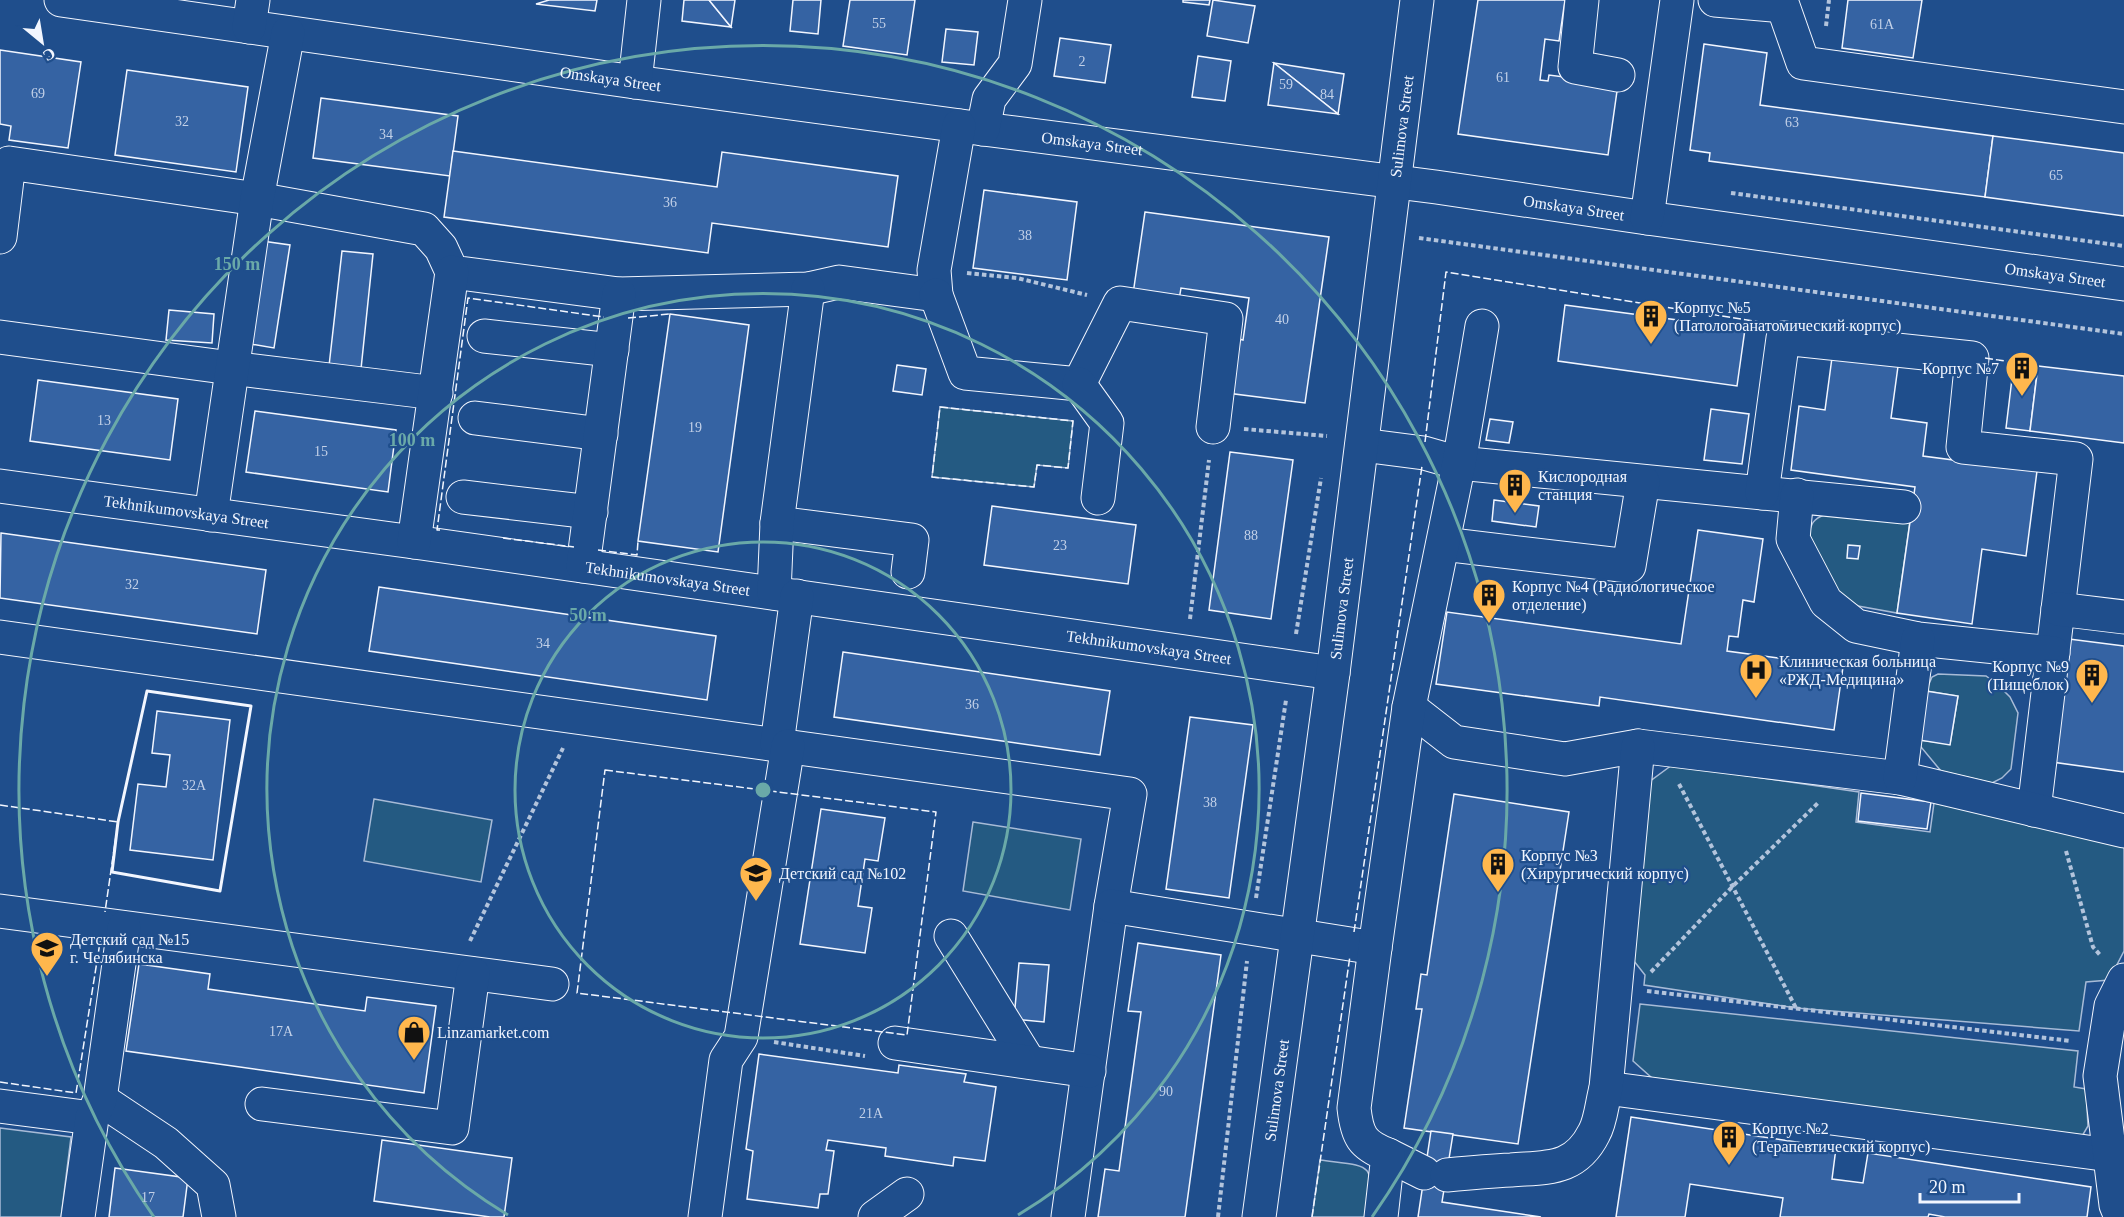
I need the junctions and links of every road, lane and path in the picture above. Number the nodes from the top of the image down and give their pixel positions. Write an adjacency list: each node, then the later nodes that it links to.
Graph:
1 (62, 0): 9 (street, Omskaya Street)
2 (645, 0): 13 (street)
3 (1025, 0): 15 (street)
4 (1417, 0): 16 (street, Sulimova Street)
5 (1582, 0): 12 (street)
6 (1677, 0): 18 (street)
7 (1715, 0): 14 (street)
8 (1828, 0): 10 (path)
9 (251, 14): 11 (street, Omskaya Street)
10 (1826, 28)
11 (288, 33): 13 (street, Omskaya Street); 17 (street)
12 (1618, 75)
13 (635, 82): 15 (street, Omskaya Street)
14 (2124, 106)
15 (971, 127): 16 (street, Omskaya Street); 22 (street)
16 (1395, 182): 18 (street, Omskaya Street); 19 (street, Sulimova Street)
17 (257, 199): 20 (street); 21 (street); 32 (street)
18 (1647, 218): 23 (street, Omskaya Street)
19 (1389, 234): 28 (path); 39 (street, Sulimova Street)
20 (0, 237)
21 (452, 272): 25 (street); 34 (street)
22 (935, 282): 24 (street); 26 (path); 33 (street)
23 (2124, 284)
24 (808, 289): 25 (street); 50 (street)
25 (619, 294): 31 (street)
26 (1120, 303): 33 (street); 36 (street)
27 (1482, 326): 40 (street)
28 (2124, 334)
29 (484, 336): 31 (street)
30 (0, 337): 32 (street)
31 (612, 350): 37 (street)
32 (231, 368): 34 (street); 49 (street)
33 (1078, 384): 46 (street)
34 (436, 393): 51 (street)
35 (475, 418): 37 (street)
36 (1213, 427): 38 (path); 60 (path)
37 (601, 434): 48 (street)
38 (1328, 436)
39 (1362, 445): 40 (street); 62 (street, Sulimova Street)
40 (1459, 463): 41 (street); 52 (street)
41 (1643, 482): 43 (street); 52 (street)
42 (0, 486): 49 (street, Tekhnikumovskaya Street)
43 (1762, 494): 44 (street); 56 (street)
44 (1797, 495): 47 (street); 59 (street)
45 (463, 496): 48 (street)
46 (1098, 498)
47 (1904, 507)
48 (591, 512): 53 (street)
49 (211, 515): 51 (street, Tekhnikumovskaya Street)
50 (777, 523): 54 (street); 55 (street)
51 (414, 542): 53 (street, Tekhnikumovskaya Street)
52 (1443, 544): 63 (street)
53 (583, 566): 55 (street, Tekhnikumovskaya Street)
54 (908, 572)
55 (786, 595): 60 (street, Tekhnikumovskaya Street); 65 (street)
56 (2058, 609): 57 (street); 61 (street)
57 (2124, 617)
58 (0, 637): 64 (street)
59 (1918, 639): 61 (street); 68 (street)
60 (1186, 652): 62 (street, Tekhnikumovskaya Street)
61 (2053, 653): 69 (street)
62 (1334, 674): 76 (street, Sulimova Street)
63 (1409, 707): 66 (street); 77 (street)
64 (578, 716): 65 (street); 78 (path)
65 (782, 745): 72 (street); 83 (street)
66 (1649, 748): 67 (street); 71 (path); 81 (street)
67 (1849, 772): 68 (street); 71 (path)
68 (1900, 778): 69 (street)
69 (2049, 814): 70 (street); 79 (path)
70 (2124, 831)
71 (1732, 887): 81 (path); 82 (path)
72 (1111, 906): 76 (street); 87 (street)
73 (0, 911): 74 (street)
74 (124, 928): 78 (street); 91 (street)
75 (951, 936): 86 (street)
76 (1298, 936): 77 (street); 100 (street, Sulimova Street)
77 (1375, 948): 92 (street)
78 (464, 973): 80 (street); 89 (street)
79 (2123, 982): 85 (street)
80 (552, 984)
81 (1625, 988): 82 (path); 88 (street)
82 (1796, 1008): 85 (path)
83 (741, 1037): 84 (path); 97 (street)
84 (895, 1043): 86 (street)
85 (2104, 1044): 93 (street)
86 (1029, 1062): 87 (street)
87 (1089, 1071): 99 (street)
88 (1606, 1088): 92 (street); 93 (street)
89 (262, 1104)
90 (0, 1106): 91 (street)
91 (96, 1109): 95 (street); 96 (street)
92 (1388, 1155): 101 (street)
93 (2110, 1155): 102 (street)
94 (907, 1194): 98 (street)
95 (78, 1217)
96 (219, 1217)
97 (705, 1217)
98 (875, 1217)
99 (1068, 1217)
100 (1259, 1217)
101 (1381, 1217)
102 (2121, 1217)

